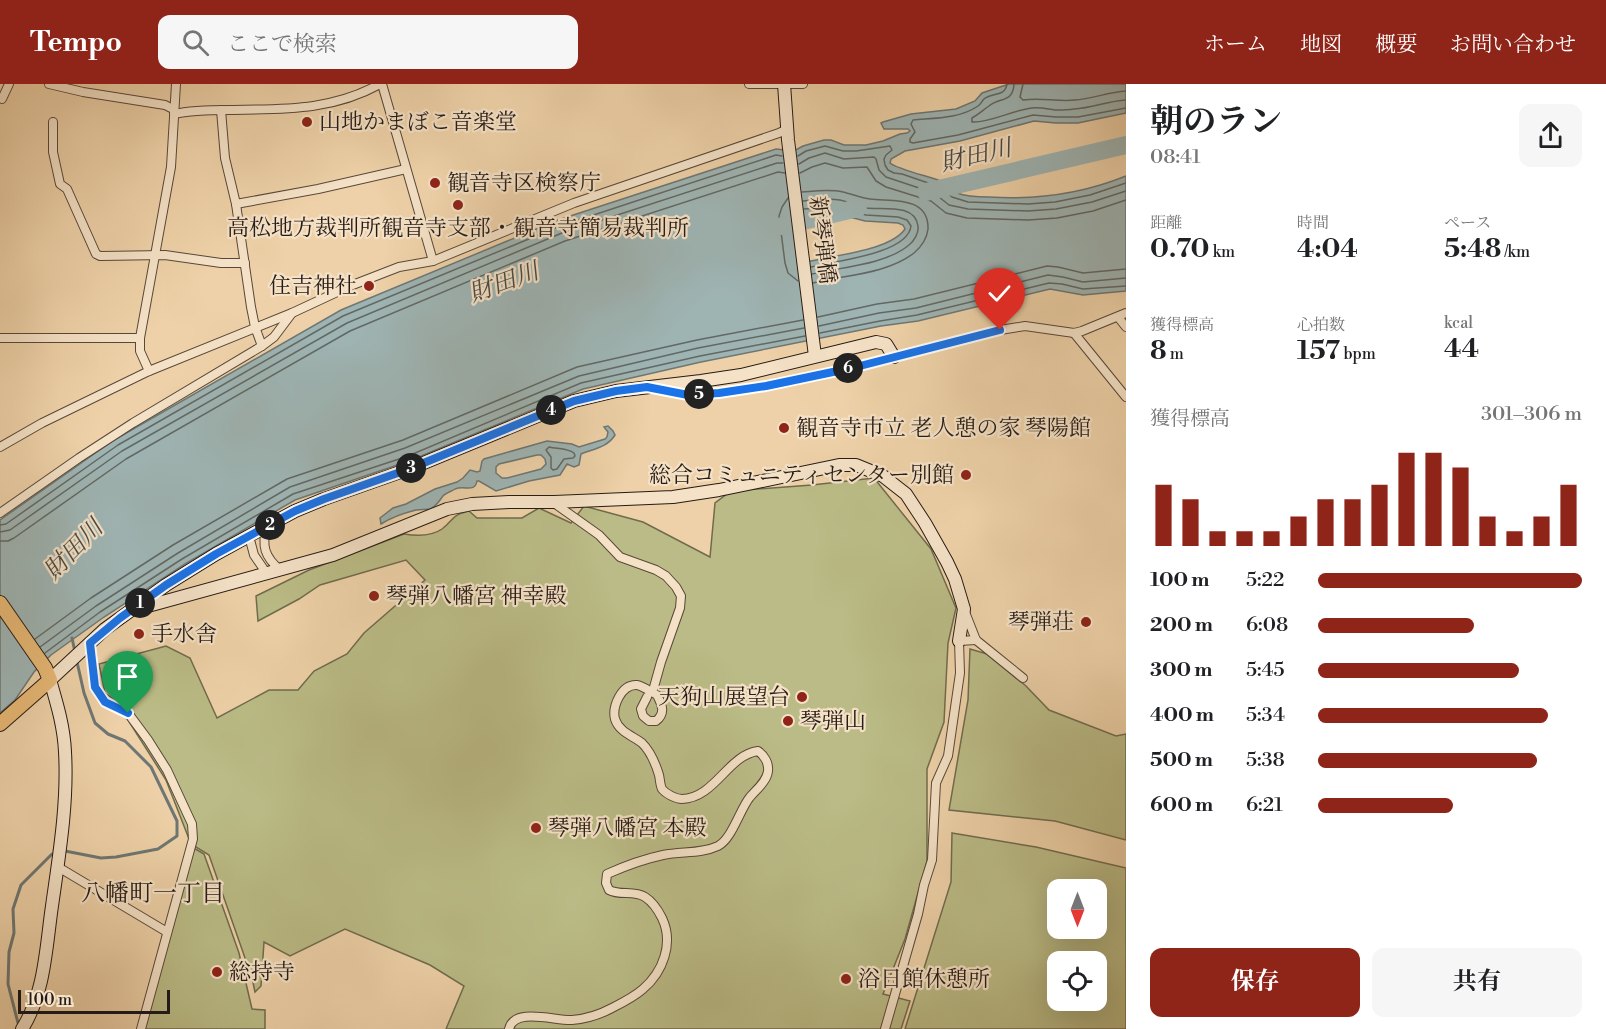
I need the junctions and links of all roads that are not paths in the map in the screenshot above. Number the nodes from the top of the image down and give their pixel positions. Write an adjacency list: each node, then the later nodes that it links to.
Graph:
1 (9, 84): 8 (street)
2 (49, 84): 10 (street)
3 (176, 84): 10 (street)
4 (381, 84): 9 (street); 13 (street)
5 (749, 84): 6 (street)
6 (784, 84): 7 (street); 12 (street, 新琴弾橋)
7 (803, 84)
8 (2, 99)
9 (221, 110): 10 (street); 14 (street)
10 (173, 111): 15 (street)
11 (53, 122): 15 (street)
12 (788, 134): 16 (street); 26 (street, 新琴弾橋)
13 (406, 169): 14 (street); 16 (street)
14 (236, 204): 17 (street)
15 (155, 256): 17 (street); 24 (street)
16 (433, 261): 18 (street)
17 (245, 263): 20 (street)
18 (292, 313): 20 (street); 25 (street)
19 (1122, 315): 21 (street); 22 (street)
20 (255, 327): 25 (street); 28 (street)
21 (1126, 327)
22 (1074, 333): 27 (street); 30 (street)
23 (0, 338): 24 (street)
24 (140, 338): 28 (street)
25 (262, 346): 33 (street)
26 (814, 351): 27 (street); 29 (street)
27 (894, 357): 29 (street)
28 (149, 371): 31 (street)
29 (647, 387): 34 (street)
30 (1126, 397)
31 (0, 447)
32 (554, 502): 36 (street); 39 (street); 46 (street)
33 (0, 513)
34 (267, 526): 35 (street); 36 (street)
35 (249, 536): 37 (street); 40 (street)
36 (280, 570): 37 (street)
37 (267, 574): 40 (street)
38 (0, 603): 44 (main road)
39 (964, 609): 41 (street); 42 (street)
40 (128, 612): 43 (street)
41 (976, 640): 42 (street); 45 (street)
42 (959, 641): 54 (street)
43 (86, 646): 44 (street); 50 (street)
44 (47, 674): 48 (main road); 49 (street)
45 (1023, 678)
46 (654, 687)
47 (647, 698): 53 (street)
48 (0, 724)
49 (58, 867): 50 (street); 51 (street)
50 (167, 932): 52 (street)
51 (22, 1029)
52 (141, 1029)
53 (509, 1029)
54 (885, 1029)

